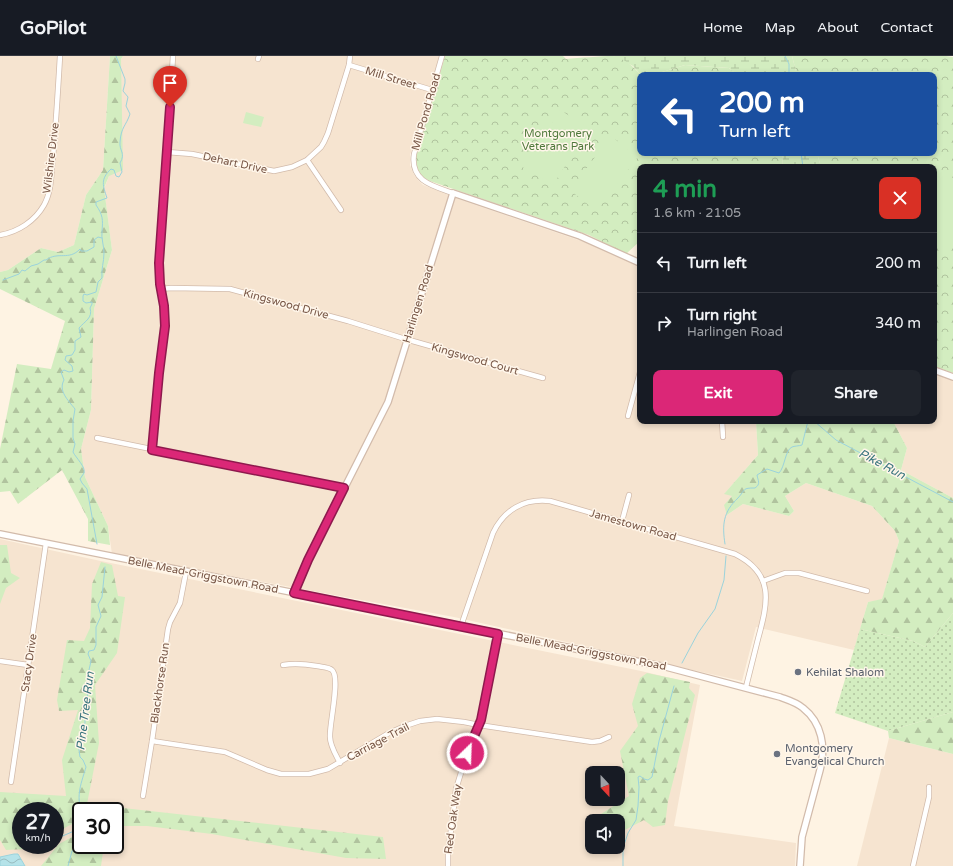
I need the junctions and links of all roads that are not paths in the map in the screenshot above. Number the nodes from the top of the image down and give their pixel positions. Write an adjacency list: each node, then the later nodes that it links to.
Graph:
1 (60, 56): 11 (street, Wilshire Drive)
2 (173, 56): 7 (street)
3 (350, 56): 5 (street, Dehart Drive)
4 (442, 56): 6 (street, Mill Pond Road)
5 (349, 65): 6 (street, Mill Street); 8 (street, Dehart Drive)
6 (432, 90): 9 (street, Mill Pond Road)
7 (167, 152): 8 (street, Dehart Drive); 13 (street)
8 (307, 160): 10 (street)
9 (453, 193): 12 (street); 14 (street, Harlingen Road)
10 (341, 210)
11 (0, 235)
12 (637, 262)
13 (161, 289): 14 (street, Kingswood Drive); 23 (street)
14 (407, 340): 17 (street, Kingswood Court); 24 (street, Harlingen Road)
15 (937, 371): 16 (street)
16 (953, 377)
17 (543, 378)
18 (637, 383): 19 (street)
19 (628, 416)
20 (722, 424): 21 (street)
21 (723, 437)
22 (97, 438): 23 (street)
23 (152, 450): 24 (street)
24 (344, 488): 32 (street, Harlingen Road)
25 (629, 495): 26 (street)
26 (622, 522): 30 (street, Jamestown Road); 33 (street, Jamestown Road)
27 (0, 534): 28 (street, Belle Mead-Griggstown Road)
28 (46, 544): 29 (street, Belle Mead-Griggstown Road); 36 (street, Stacy Drive)
29 (186, 572): 32 (street, Belle Mead-Griggstown Road); 41 (street, Blackhorse Run)
30 (763, 581): 31 (street); 38 (street, Jamestown Road)
31 (867, 591)
32 (294, 593): 33 (street, Belle Mead-Griggstown Road)
33 (461, 626): 34 (street, Belle Mead-Griggstown Road)
34 (498, 634): 38 (street, Belle Mead-Griggstown Road); 39 (street, Red Oak Way)
35 (0, 661): 36 (street)
36 (28, 665): 43 (street, Stacy Drive)
37 (284, 665): 42 (street)
38 (746, 688): 47 (street, Belle Mead-Griggstown Road)
39 (479, 725): 40 (street, Carriage Trail); 42 (street, Carriage Trail); 46 (street, Red Oak Way)
40 (609, 737)
41 (152, 741): 42 (street, Carriage Trail); 45 (street, Blackhorse Run)
42 (340, 763)
43 (11, 782)
44 (929, 787): 48 (street)
45 (143, 796)
46 (448, 866)
47 (800, 866)
48 (913, 866)

